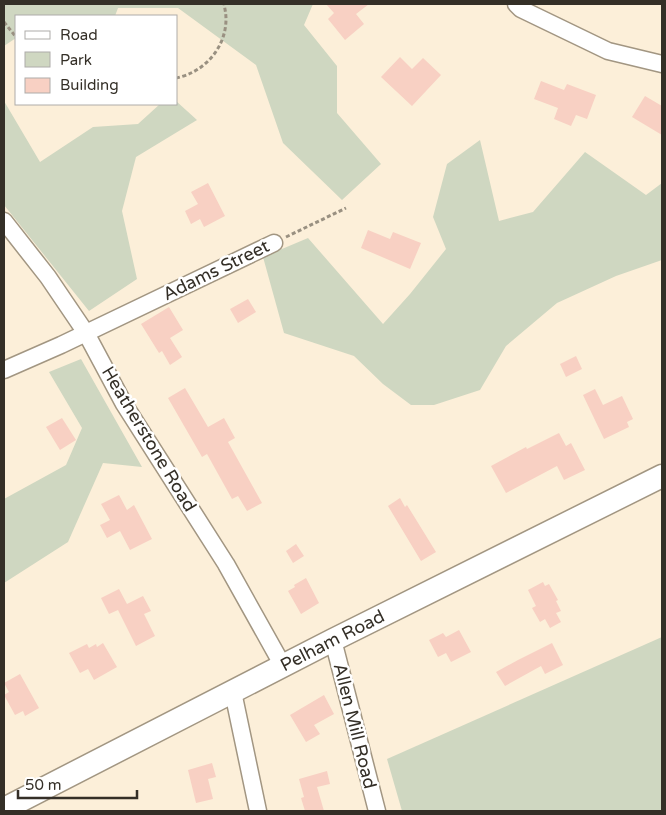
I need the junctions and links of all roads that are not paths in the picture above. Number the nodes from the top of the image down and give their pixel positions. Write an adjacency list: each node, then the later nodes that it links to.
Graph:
1 (516, 4): 2 (street)
2 (662, 64)
3 (4, 221): 5 (street, Heatherstone Road)
4 (274, 242): 5 (street, Adams Street)
5 (86, 332): 6 (street, Adams Street); 9 (street, Heatherstone Road)
6 (4, 370)
7 (662, 476): 8 (main road, Pelham Road)
8 (333, 640): 9 (main road, Pelham Road); 13 (street, Allen Mill Road)
9 (284, 666): 10 (main road, Pelham Road)
10 (233, 692): 11 (main road, Pelham Road); 12 (street)
11 (4, 809)
12 (258, 811)
13 (377, 811)

